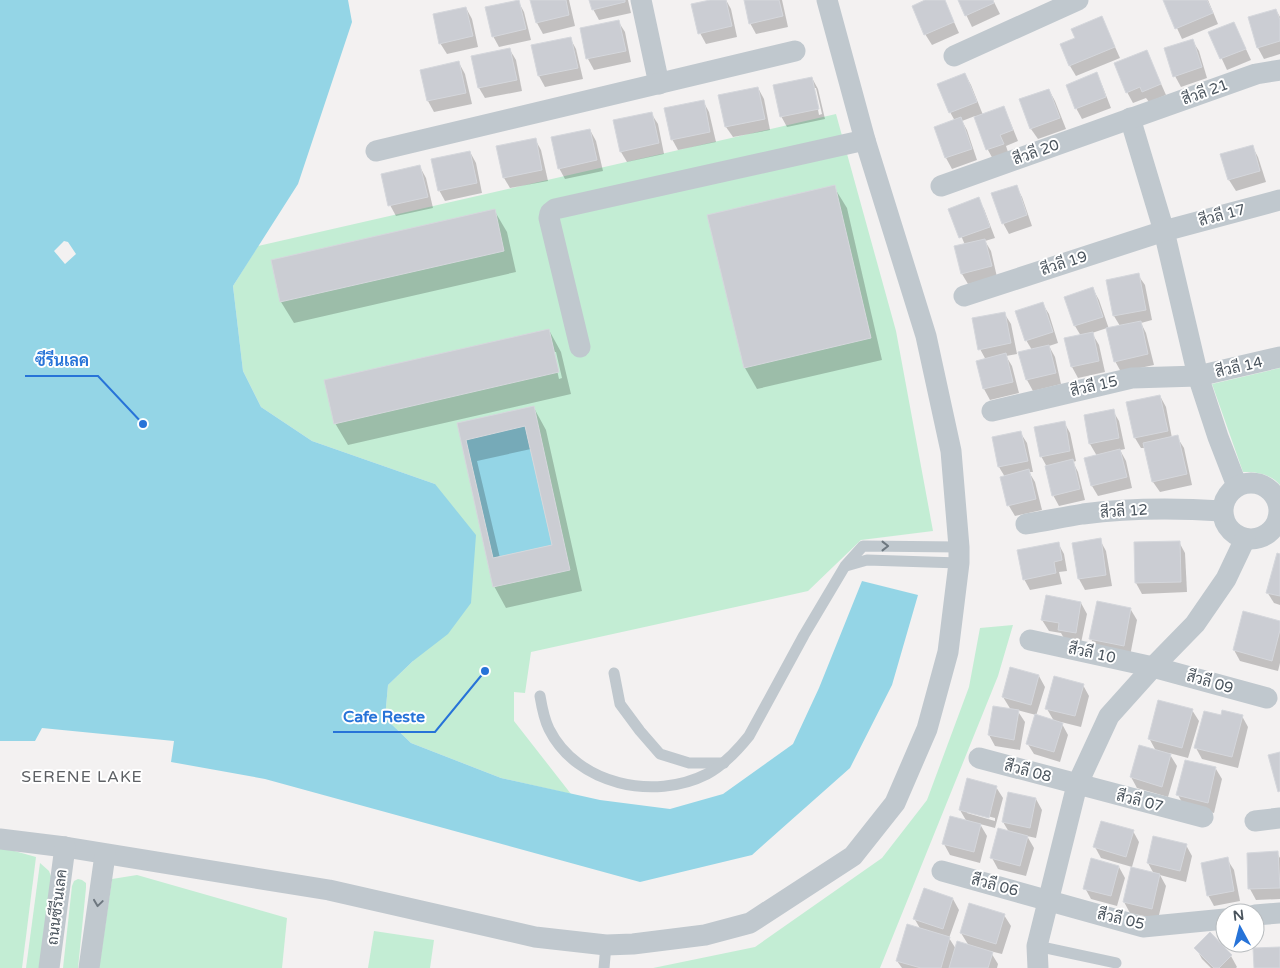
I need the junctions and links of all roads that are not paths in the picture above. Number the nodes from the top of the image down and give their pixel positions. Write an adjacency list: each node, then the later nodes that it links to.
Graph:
1 (641, 0): 7 (street)
2 (827, 0): 9 (street)
3 (1078, 0): 5 (street)
4 (795, 51): 7 (street)
5 (954, 56)
6 (1280, 70): 8 (street, สีวลี 21)
7 (660, 84): 10 (street)
8 (1130, 118): 11 (street, สีวลี 20); 13 (street)
9 (865, 140): 15 (street); 24 (street)
10 (376, 151)
11 (941, 186)
12 (1280, 200): 13 (street, สีวลี 17)
13 (1164, 231): 14 (street, สีวลี 19); 17 (street)
14 (964, 296)
15 (580, 347)
16 (1280, 357): 17 (street, สีวลี 14)
17 (1198, 376): 18 (street, สีวลี 15); 19 (street)
18 (992, 411)
19 (1237, 486): 20 (street); 21 (street)
20 (1222, 511): 22 (street, สีวลี 12); 23 (street)
21 (1279, 514): 23 (street)
22 (1026, 524)
23 (1245, 539): 27 (street)
24 (958, 555): 25 (lane); 25 (lane, one-way to 24); 45 (street)
25 (845, 566): 32 (lane)
26 (1030, 640): 27 (street, สีวลี 10)
27 (1153, 667): 30 (street, สีวลี 09); 33 (street)
28 (614, 673): 32 (lane)
29 (540, 696): 32 (lane)
30 (1267, 698)
31 (979, 758): 33 (street, สีวลี 08)
32 (724, 763)
33 (1078, 784): 34 (street, สีวลี 07); 41 (street)
34 (1203, 817)
35 (1280, 818): 36 (street)
36 (1255, 821)
37 (0, 839): 38 (street)
38 (65, 847): 39 (street); 48 (street, ถนนซีรีนเลค)
39 (105, 854): 45 (street); 49 (street, one-way to 49)
40 (942, 870): 41 (street, สีวลี 06)
41 (1048, 900): 44 (street, สีวลี 05); 46 (street)
42 (1280, 913): 43 (street)
43 (1265, 914)
44 (1215, 919)
45 (606, 945): 50 (lane)
46 (1038, 946): 47 (lane); 51 (street)
47 (1116, 963)
48 (50, 968)
49 (89, 968)
50 (604, 968)
51 (1038, 968)

